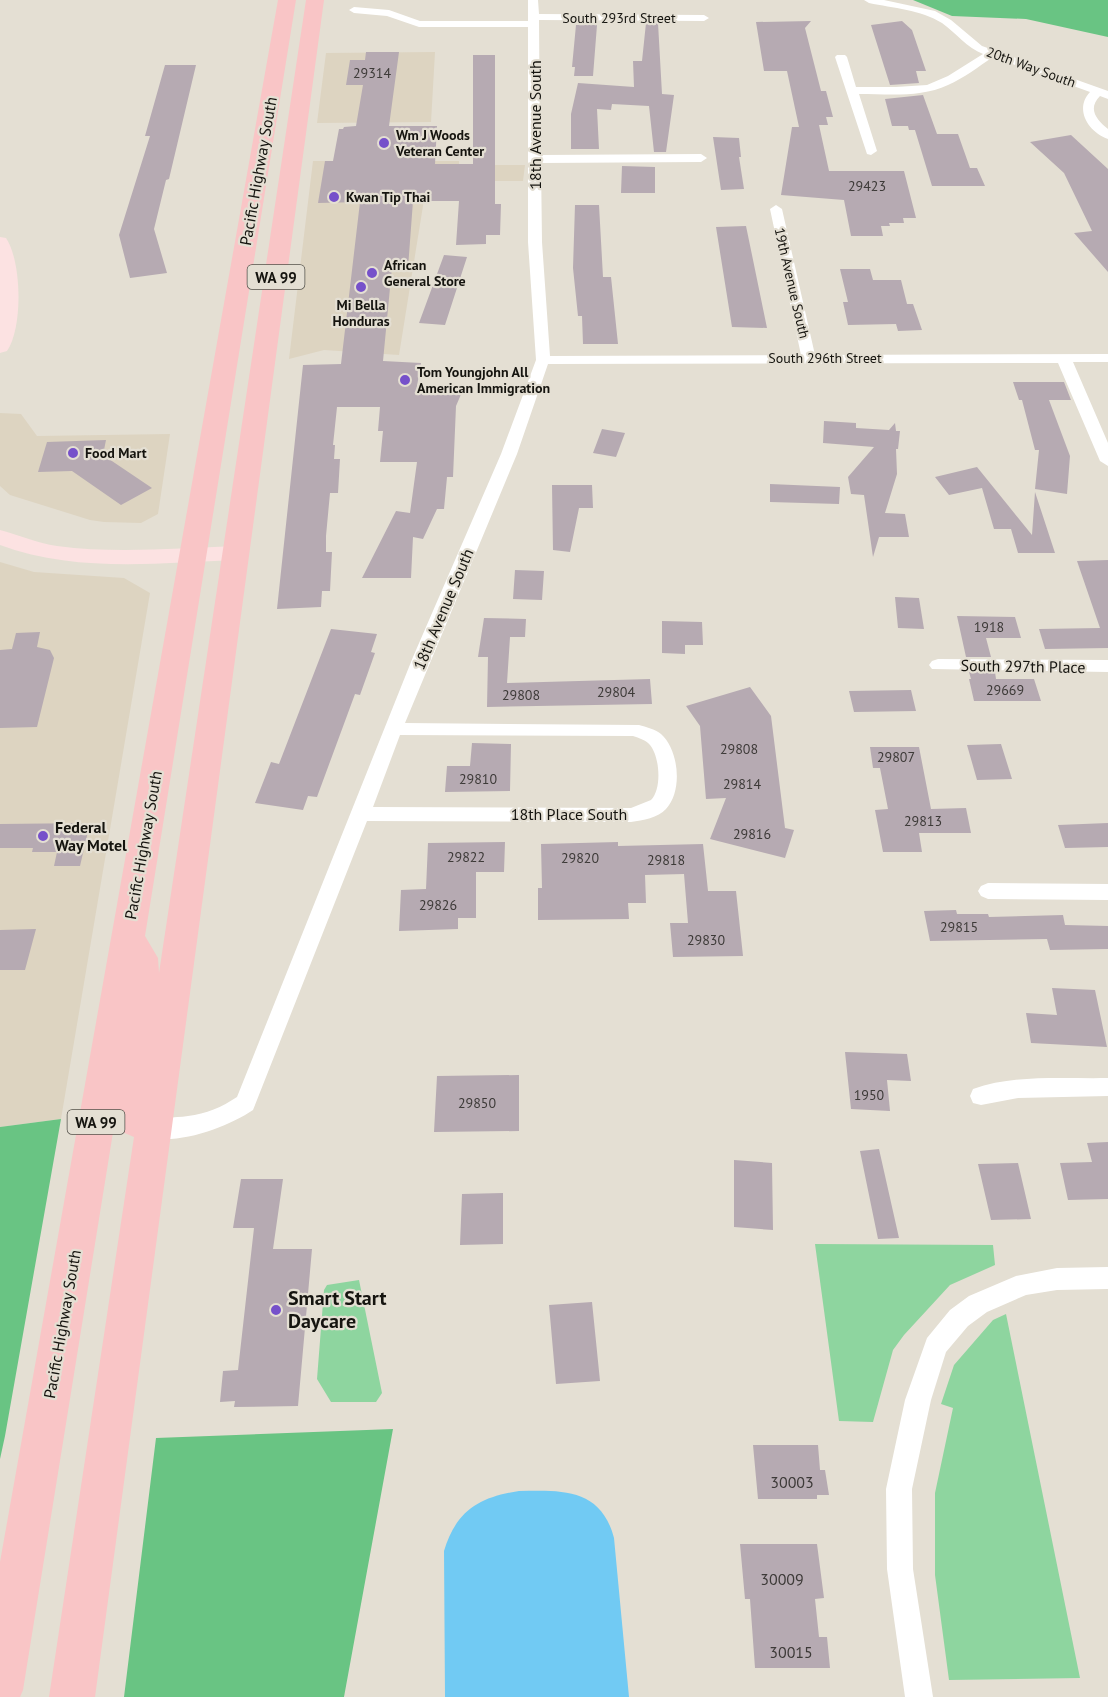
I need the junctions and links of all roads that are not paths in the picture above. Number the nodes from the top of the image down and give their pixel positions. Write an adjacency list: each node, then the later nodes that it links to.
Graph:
1 (287, 0): 7 (main road, Pacific Highway South / WA 99)
2 (869, 0): 8 (street, 20th Way South)
3 (309, 5): 12 (main road, Pacific Highway South / WA 99)
4 (354, 10): 5 (street, South 293rd Street)
5 (534, 14): 6 (street, South 293rd Street); 16 (street, 18th Avenue South)
6 (704, 18)
7 (282, 30): 12 (main road); 27 (main road, Pacific Highway South / WA 99)
8 (992, 54): 10 (street); 11 (street, 20th Way South)
9 (841, 57): 10 (street)
10 (852, 90): 14 (street)
11 (1103, 93): 13 (street)
12 (298, 120): 26 (main road, Pacific Highway South / WA 99)
13 (1108, 135)
14 (871, 151)
15 (701, 158): 16 (street)
16 (536, 159): 23 (street, 18th Avenue South)
17 (776, 209): 20 (street, 19th Avenue South)
18 (0, 242): 19 (main road)
19 (0, 346)
20 (809, 358): 21 (street, South 296th Street); 23 (street, South 296th Street)
21 (1064, 358): 22 (street, South 296th Street); 24 (street)
22 (1108, 358)
23 (543, 360): 30 (street, 18th Avenue South)
24 (1108, 461)
25 (0, 537): 27 (main road)
26 (236, 553): 27 (main road); 37 (main road, Pacific Highway South / WA 99)
27 (193, 554): 34 (main road, Pacific Highway South / WA 99)
28 (938, 665): 29 (street, South 297th Place)
29 (1108, 666)
30 (394, 729): 31 (street, 18th Avenue South); 31 (street, 18th Place South)
31 (360, 814): 37 (street, 18th Avenue South)
32 (988, 891): 33 (street)
33 (1108, 892)
34 (128, 936): 37 (main road); 39 (main road, Pacific Highway South / WA 99)
35 (1108, 1087): 36 (street)
36 (981, 1096)
37 (153, 1130): 40 (main road, Pacific Highway South / WA 99)
38 (1108, 1278): 41 (street)
39 (0, 1690)
40 (72, 1697)
41 (919, 1697)

